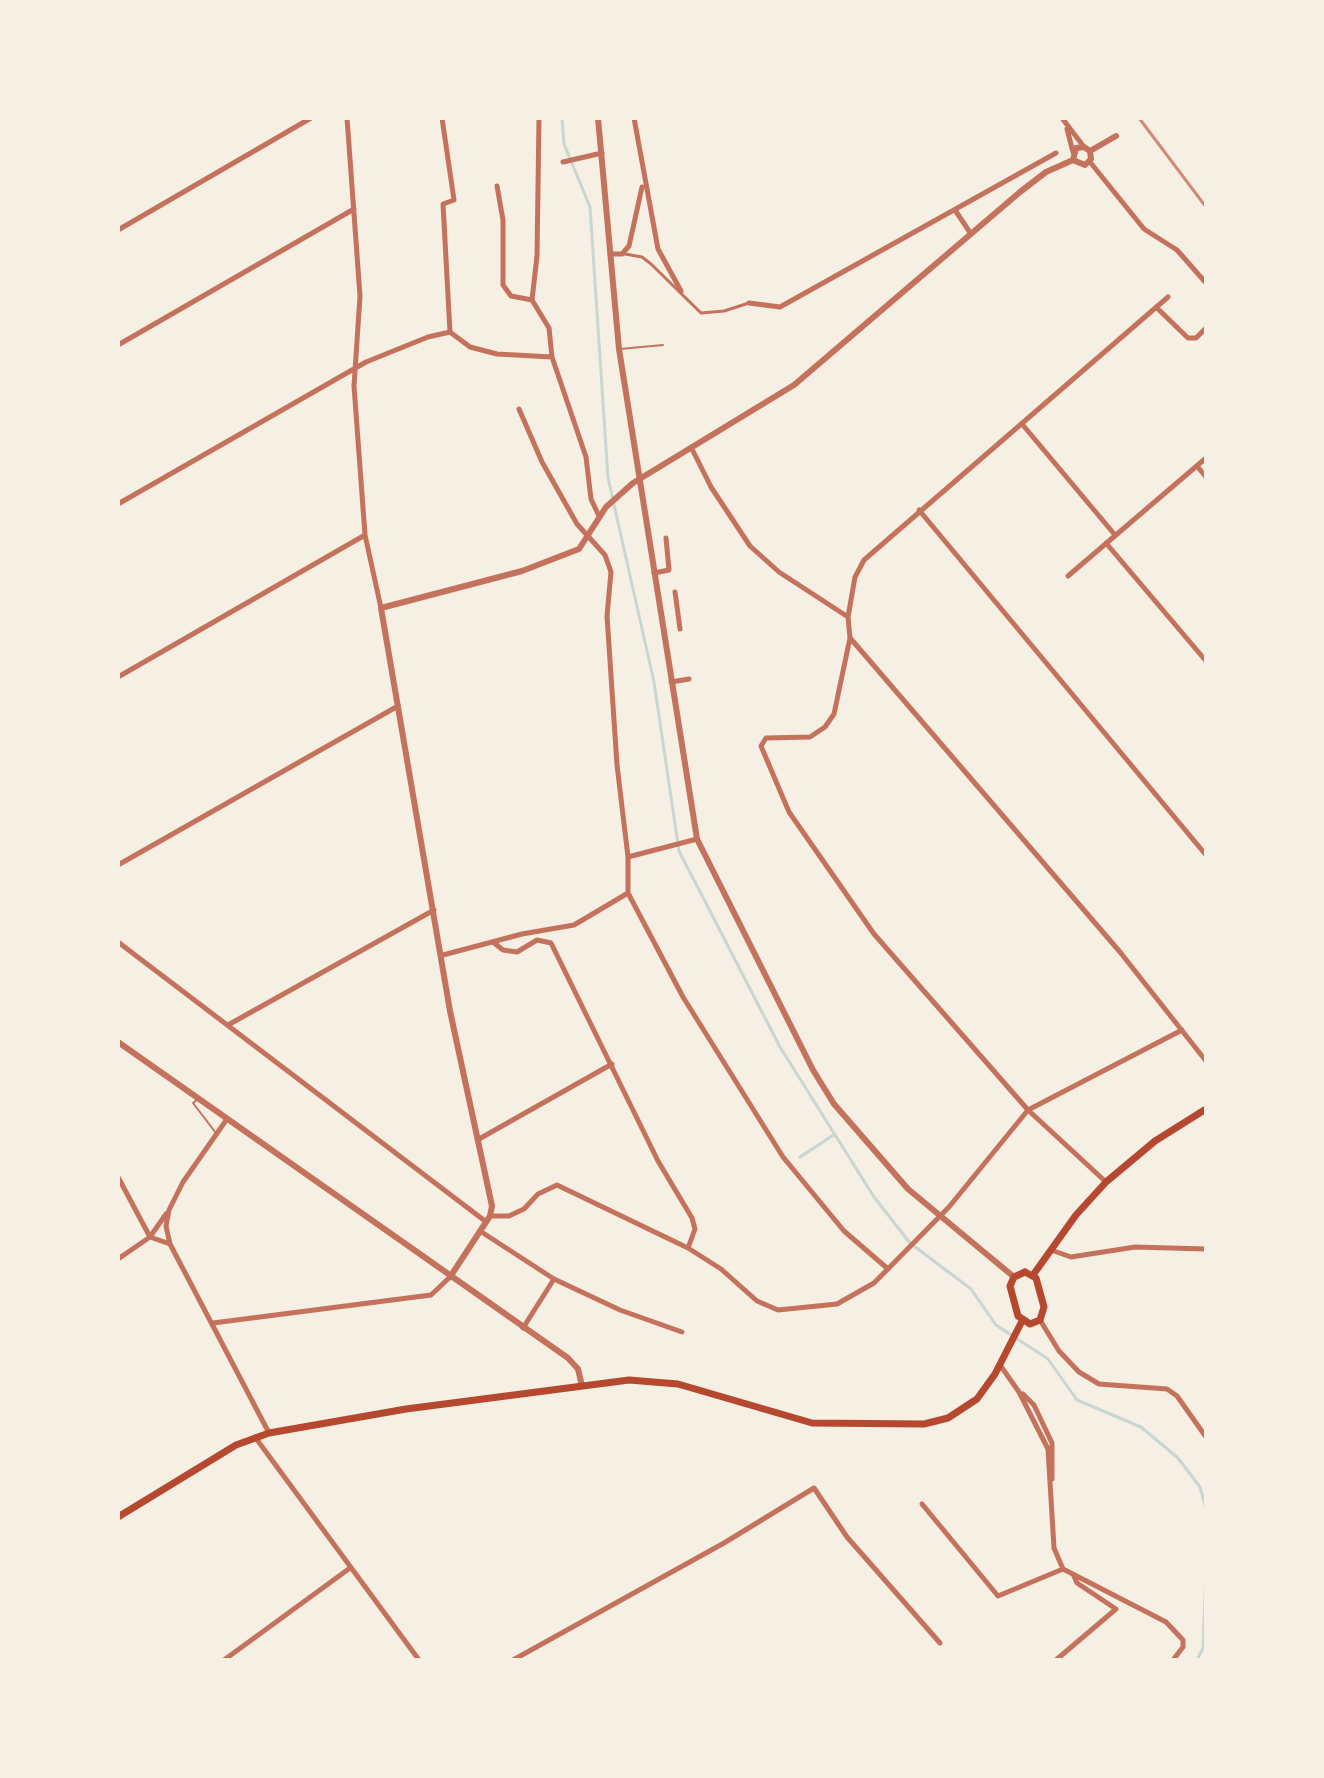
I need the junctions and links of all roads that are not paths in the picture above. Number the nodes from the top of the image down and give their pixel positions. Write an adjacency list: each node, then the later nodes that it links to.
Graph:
1 (311, 118): 22 (street)
2 (347, 118): 20 (street)
3 (442, 118): 32 (street)
4 (539, 118): 29 (street)
5 (598, 118): 11 (street)
6 (634, 118): 18 (street)
7 (1062, 118): 8 (street)
8 (1066, 125): 10 (street); 13 (street)
9 (1116, 136): 10 (street)
10 (1087, 149): 13 (street); 15 (street)
11 (602, 153): 14 (street); 24 (street)
12 (1056, 153): 16 (street)
13 (1073, 156): 15 (street); 17 (street)
14 (563, 162)
15 (1090, 162): 26 (street)
16 (1035, 164): 17 (street); 21 (street)
17 (1042, 175): 23 (street)
18 (643, 182): 25 (street); 27 (street)
19 (497, 186): 29 (street)
20 (354, 209): 34 (street); 38 (street)
21 (955, 210): 23 (street); 30 (street)
22 (118, 230)
23 (971, 234): 41 (street)
24 (610, 254): 25 (street); 36 (street)
25 (622, 254): 27 (street)
26 (1206, 283)
27 (681, 291): 30 (street)
28 (1168, 297): 31 (street)
29 (532, 300): 37 (street)
30 (749, 303)
31 (1156, 307): 33 (street); 40 (street)
32 (450, 332): 37 (street); 38 (street)
33 (1205, 333)
34 (118, 345)
35 (663, 345): 36 (lane)
36 (619, 349): 45 (street)
37 (552, 357): 48 (street)
38 (356, 367): 46 (street); 49 (street)
39 (519, 409): 51 (street)
40 (1022, 424): 47 (street); 50 (street)
41 (691, 446): 45 (street); 58 (street)
42 (1206, 458): 43 (street)
43 (1197, 466): 44 (street); 50 (street)
44 (1206, 477)
45 (639, 479): 48 (street); 54 (street)
46 (118, 504)
47 (919, 510): 58 (street); 67 (street)
48 (599, 516): 51 (street)
49 (365, 535): 57 (street); 62 (street)
50 (1115, 535): 53 (street)
51 (589, 536): 57 (street); 68 (street)
52 (666, 538): 54 (street)
53 (1106, 543): 55 (street); 61 (street)
54 (654, 573): 64 (street)
55 (1068, 576)
56 (675, 592): 59 (street)
57 (381, 608): 65 (street)
58 (848, 617): 60 (street)
59 (680, 629)
60 (850, 638): 76 (street); 82 (street)
61 (1206, 661)
62 (118, 677)
63 (689, 679): 64 (street)
64 (671, 682): 66 (street)
65 (398, 706): 69 (street); 71 (street)
66 (697, 839): 68 (street); 89 (street)
67 (1206, 855)
68 (628, 857): 70 (street)
69 (118, 865)
70 (628, 893): 73 (street); 98 (street)
71 (435, 910): 74 (street); 75 (street)
72 (118, 942): 75 (street)
73 (493, 942): 74 (street); 79 (street)
74 (443, 955): 85 (street)
75 (228, 1025): 90 (street)
76 (1182, 1030): 78 (street); 82 (street)
77 (118, 1042): 80 (street)
78 (1206, 1061)
79 (612, 1064): 85 (street); 94 (street)
80 (198, 1100): 83 (street); 84 (lane)
81 (1206, 1109): 87 (main road)
82 (1028, 1110): 87 (street); 89 (street)
83 (227, 1119): 84 (street); 100 (street)
84 (217, 1134): 88 (street)
85 (479, 1139): 90 (street)
86 (118, 1177): 92 (street)
87 (1106, 1182): 96 (main road)
88 (169, 1210): 92 (street); 93 (street)
89 (940, 1216): 98 (street); 101 (street)
90 (488, 1218): 91 (street); 94 (street)
91 (480, 1231): 100 (street); 102 (street)
92 (150, 1237): 93 (street); 97 (street)
93 (170, 1244): 105 (street)
94 (688, 1248): 98 (street)
95 (1206, 1249): 96 (street)
96 (1051, 1250): 99 (main road)
97 (118, 1259)
98 (888, 1269)
99 (1033, 1275): 101 (main road); 103 (main road)
100 (450, 1277): 105 (street); 106 (street)
101 (1014, 1277): 104 (main road)
102 (554, 1279): 106 (street); 107 (street)
103 (1040, 1320): 104 (main road); 112 (street)
104 (1022, 1321): 108 (main road)
105 (213, 1323): 110 (street)
106 (523, 1328): 109 (street)
107 (682, 1332)
108 (1000, 1365): 109 (main road); 116 (street)
109 (582, 1386): 110 (main road)
110 (269, 1433): 111 (main road)
111 (255, 1437): 114 (main road); 115 (street)
112 (1206, 1437)
113 (922, 1504): 116 (street)
114 (118, 1517)
115 (350, 1568): 119 (street); 120 (street)
116 (1063, 1569): 117 (street)
117 (1074, 1575): 122 (street); 123 (street)
118 (940, 1643): 121 (street)
119 (224, 1660)
120 (419, 1660)
121 (513, 1660)
122 (1056, 1660)
123 (1173, 1660)

